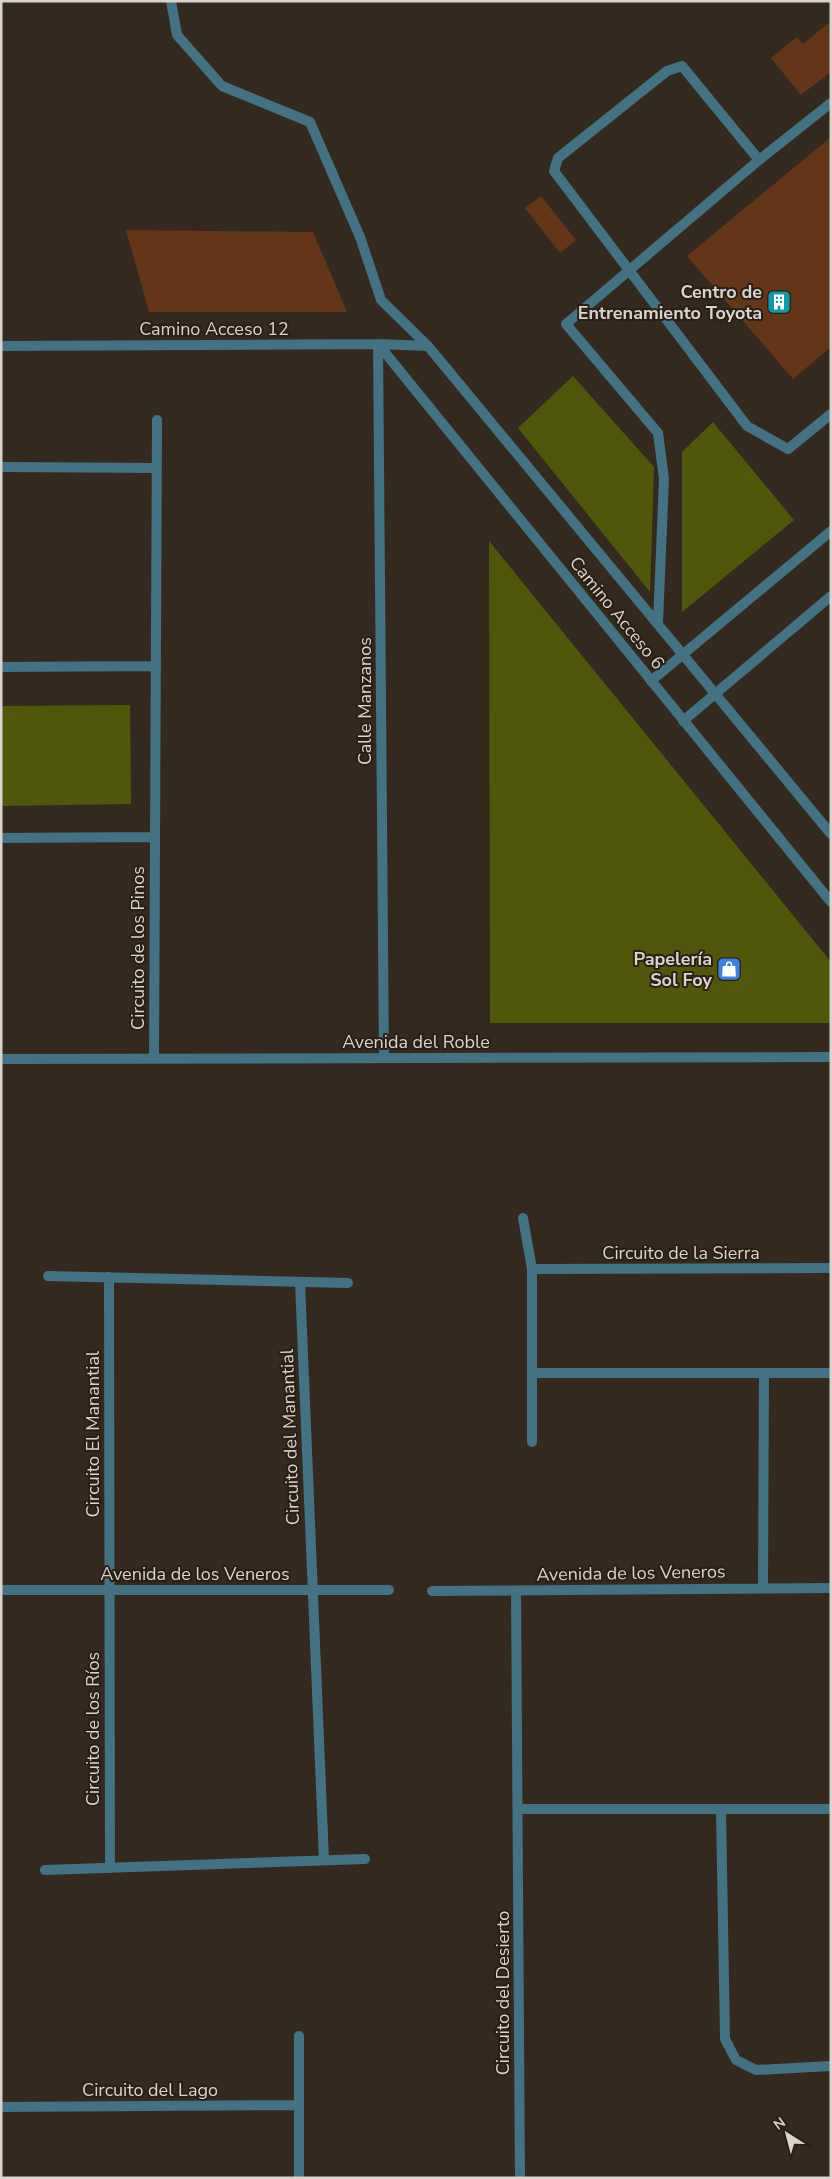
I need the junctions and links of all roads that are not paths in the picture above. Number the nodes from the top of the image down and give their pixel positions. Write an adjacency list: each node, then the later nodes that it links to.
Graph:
1 (171, 1): 7 (street, Camino Acceso 6)
2 (831, 103): 3 (street)
3 (759, 160): 4 (street); 4 (street)
4 (630, 271): 8 (street); 14 (street)
5 (378, 344): 6 (street, Camino Acceso 12); 7 (street, Camino Acceso 12); 18 (street, Camino Acceso 6); 27 (street, Calle Manzanos)
6 (1, 346)
7 (428, 346): 14 (street, Camino Acceso 6)
8 (831, 414)
9 (157, 420): 11 (street, Circuito de los Pinos)
10 (1, 467): 11 (street)
11 (157, 468): 16 (street, Circuito de los Pinos)
12 (831, 531): 15 (street)
13 (831, 596): 19 (street)
14 (658, 623): 15 (street, Camino Acceso 6)
15 (683, 654): 18 (street); 19 (street, Camino Acceso 6)
16 (156, 666): 17 (street); 22 (street, Circuito de los Pinos)
17 (1, 667)
18 (651, 681): 20 (street, Camino Acceso 6)
19 (717, 694): 20 (street); 21 (street, Camino Acceso 6)
20 (683, 721): 24 (street, Camino Acceso 6)
21 (831, 834)
22 (155, 837): 23 (street); 26 (street, Circuito de los Pinos)
23 (1, 838)
24 (831, 902)
25 (831, 1057): 27 (street, Avenida del Roble)
26 (154, 1058): 27 (street, Avenida del Roble); 28 (street, Avenida del Roble)
27 (384, 1058)
28 (1, 1059)
29 (523, 1218): 31 (street)
30 (831, 1268): 31 (street, Circuito de la Sierra)
31 (532, 1270): 36 (street)
32 (48, 1276): 33 (street)
33 (109, 1277): 34 (street); 43 (street, Circuito El Manantial)
34 (300, 1282): 35 (street); 44 (street, Circuito del Manantial)
35 (348, 1283)
36 (532, 1373): 37 (street); 39 (street)
37 (764, 1373): 38 (street); 40 (street)
38 (831, 1373)
39 (532, 1442)
40 (763, 1588): 41 (street, Avenida de los Veneros); 47 (street, Avenida de los Veneros)
41 (831, 1588)
42 (1, 1590): 43 (street, Avenida de los Veneros)
43 (109, 1590): 44 (street, Avenida de los Veneros); 53 (street, Circuito de los Ríos)
44 (313, 1590): 45 (street, Avenida de los Veneros); 52 (street)
45 (389, 1590)
46 (432, 1591): 47 (street, Avenida de los Veneros)
47 (516, 1591): 48 (street, Circuito del Desierto)
48 (518, 1809): 49 (street); 60 (street, Circuito del Desierto)
49 (722, 1809): 50 (street); 56 (street)
50 (831, 1809)
51 (365, 1859): 52 (street)
52 (324, 1860): 53 (street)
53 (110, 1868): 54 (street)
54 (45, 1870)
55 (299, 2036): 57 (street)
56 (831, 2066)
57 (299, 2105): 58 (street, Circuito del Lago); 59 (street)
58 (1, 2107)
59 (299, 2178)
60 (520, 2178)

